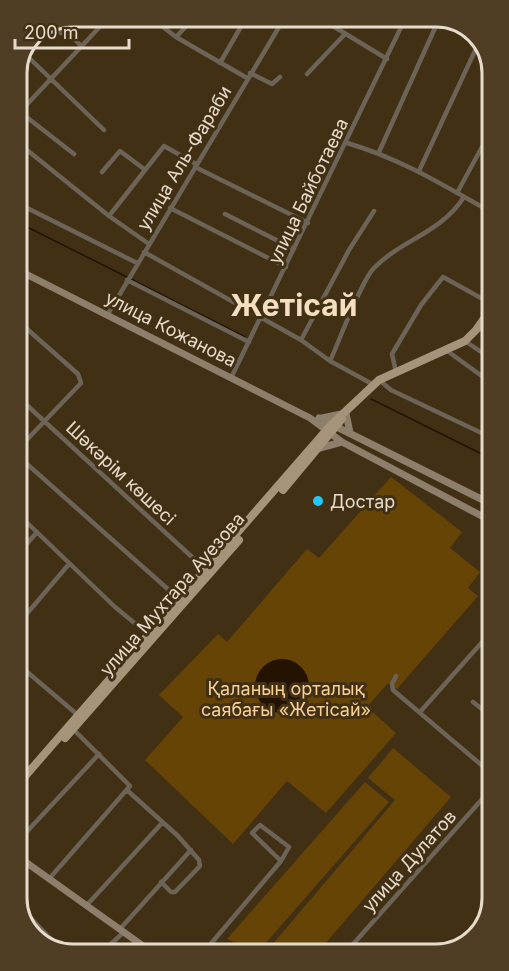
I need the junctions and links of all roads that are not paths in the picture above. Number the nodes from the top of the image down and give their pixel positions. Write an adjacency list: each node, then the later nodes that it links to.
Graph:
1 (99, 27): 12 (street)
2 (164, 27): 11 (street)
3 (185, 27): 11 (street)
4 (241, 27): 16 (street)
5 (279, 27): 17 (street, улица Аль-Фараби)
6 (334, 27): 10 (street)
7 (401, 27): 15 (street, улица Байботаева)
8 (435, 27): 28 (street)
9 (57, 30): 12 (street)
10 (345, 34): 15 (street); 18 (street)
11 (176, 37): 16 (street)
12 (81, 46): 21 (street)
13 (476, 49): 32 (street)
14 (29, 58): 21 (street)
15 (387, 59): 25 (street, улица Байботаева)
16 (220, 63): 20 (street)
17 (250, 72): 19 (street); 20 (street, улица Аль-Фараби)
18 (307, 74)
19 (280, 77)
20 (247, 78): 30 (street, улица Аль-Фараби)
21 (50, 79): 22 (street); 24 (street)
22 (27, 104)
23 (27, 117): 29 (street)
24 (104, 130)
25 (347, 143): 28 (street); 42 (street, улица Байботаева)
26 (482, 147): 34 (street)
27 (27, 150): 41 (street)
28 (379, 152): 32 (street)
29 (74, 154)
30 (196, 166): 31 (street); 38 (street, улица Аль-Фараби); 42 (street)
31 (144, 169): 33 (street); 41 (street)
32 (419, 171): 34 (street)
33 (102, 172)
34 (457, 193): 35 (street)
35 (464, 197): 36 (street); 62 (street)
36 (482, 207)
37 (27, 208): 46 (street)
38 (170, 208): 43 (street, улица Аль-Фараби); 47 (street)
39 (374, 210): 57 (street)
40 (225, 214): 44 (street)
41 (109, 216): 43 (street)
42 (308, 223): 44 (street, улица Байботаева)
43 (148, 244): 45 (street, улица Аль-Фараби)
44 (294, 249): 47 (street, улица Байботаева)
45 (144, 252): 46 (street, улица Аль-Фараби); 52 (street)
46 (137, 263): 49 (street, улица Аль-Фараби)
47 (286, 267): 52 (street, улица Байботаева)
48 (27, 274): 51 (street, улица Кожанова)
49 (127, 280): 51 (street, улица Аль-Фараби); 59 (street)
50 (482, 299): 63 (street)
51 (108, 314): 64 (street, улица Кожанова)
52 (260, 319): 57 (street); 59 (street, улица Байботаева)
53 (482, 322): 54 (main road, улица Мухтара Ауезова)
54 (478, 328): 56 (street); 58 (main road, улица Мухтара Ауезова)
55 (27, 329): 70 (street)
56 (482, 330)
57 (301, 340): 62 (street)
58 (465, 340): 60 (main road, улица Мухтара Ауезова); 61 (street)
59 (249, 342): 64 (street, улица Байботаева)
60 (446, 350): 63 (main road, улица Мухтара Ауезова); 65 (street)
61 (482, 352)
62 (330, 362): 66 (street)
63 (396, 372): 66 (main road, улица Мухтара Ауезова)
64 (232, 376): 69 (street, улица Кожанова)
65 (482, 376)
66 (376, 383): 68 (main road, улица Мухтара Ауезова); 73 (street)
67 (27, 405): 70 (street, Шәкәрім көшесі)
68 (345, 415): 69 (street); 71 (main road, улица Мухтара Ауезова); 72 (street)
69 (314, 419): 71 (street, улица Кожанова); 76 (street)
70 (45, 421): 74 (street); 86 (street, Шәкәрім көшесі)
71 (331, 429): 72 (street, улица Кожанова); 75 (street, улица Кожанова); 76 (main road, улица Мухтара Ауезова)
72 (350, 433): 78 (street, улица Кожанова)
73 (482, 434)
74 (27, 440)
75 (342, 442): 76 (street); 79 (street, улица Кожанова)
76 (319, 444): 86 (main road, улица Мухтара Ауезова); 87 (main road, улица Мухтара Ауезова)
77 (27, 464): 87 (street)
78 (435, 477): 79 (street); 80 (street, улица Кожанова)
79 (430, 488): 81 (street, улица Кожанова)
80 (482, 500)
81 (482, 517)
82 (27, 523): 83 (street)
83 (37, 532): 84 (street); 85 (street)
84 (27, 544)
85 (69, 564): 88 (street); 89 (street)
86 (206, 569): 87 (main road, улица Мухтара Ауезова)
87 (181, 601): 89 (main road, улица Мухтара Ауезова)
88 (27, 614)
89 (151, 637): 96 (main road, улица Мухтара Ауезова)
90 (482, 642): 95 (street)
91 (27, 672): 96 (street)
92 (396, 676): 95 (street)
93 (473, 702): 94 (street)
94 (482, 709)
95 (420, 712): 99 (street)
96 (80, 717): 97 (main road, улица Мухтара Ауезова)
97 (71, 728): 98 (street); 100 (main road, улица Мухтара Ауезова); 101 (main road, улица Мухтара Ауезова)
98 (99, 754): 102 (street); 105 (street)
99 (482, 765)
100 (27, 775)
101 (27, 781)
102 (129, 788): 104 (street); 109 (street)
103 (482, 799): 118 (street, улица Дулатов)
104 (162, 823): 106 (street); 111 (street)
105 (27, 831)
106 (191, 850): 110 (street); 110 (street)
107 (281, 861): 107 (street); 117 (street)
108 (27, 863): 109 (street)
109 (49, 879): 111 (street)
110 (161, 882): 113 (street)
111 (86, 906): 113 (street)
112 (32, 919): 114 (street)
113 (122, 930): 115 (street); 116 (street)
114 (50, 938)
115 (109, 944)
116 (140, 944)
117 (211, 944)
118 (353, 944)

